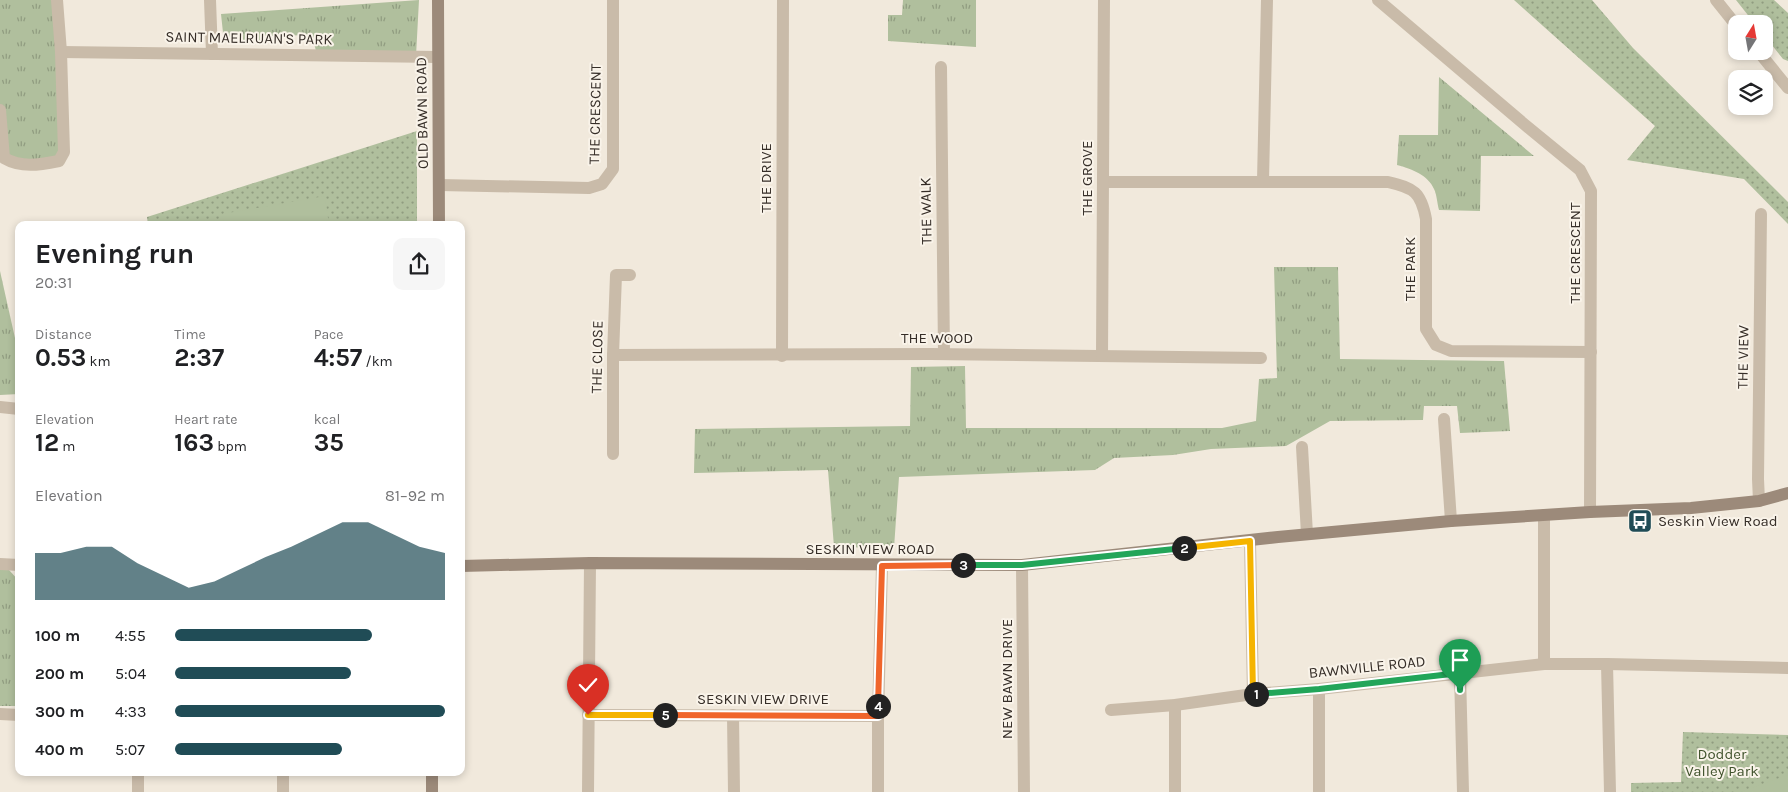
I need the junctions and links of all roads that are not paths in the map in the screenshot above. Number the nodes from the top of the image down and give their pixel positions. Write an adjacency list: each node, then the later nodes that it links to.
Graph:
1 (56, 0): 11 (street)
2 (210, 0): 12 (street)
3 (438, 0): 13 (street, OLD BAWN ROAD)
4 (613, 0): 20 (street, THE CRESCENT)
5 (783, 0): 27 (street, THE DRIVE)
6 (1104, 0): 19 (street, THE GROVE)
7 (1266, 0): 18 (street)
8 (1378, 0): 24 (street, THE CRESCENT)
9 (1716, 0): 10 (street)
10 (1728, 15)
11 (61, 52): 12 (street, SAINT MAELRUAN'S PARK); 17 (street)
12 (212, 54): 13 (street, SAINT MAELRUAN'S PARK)
13 (437, 57): 20 (street, OLD BAWN ROAD)
14 (1765, 60): 16 (street)
15 (941, 67): 25 (street, THE WALK)
16 (1788, 88)
17 (0, 110)
18 (1263, 181): 19 (street, THE PARK); 24 (street, THE PARK)
19 (1103, 182): 28 (street, THE GROVE)
20 (440, 186): 22 (street, OLD BAWN ROAD)
21 (1761, 214): 36 (street, THE VIEW)
22 (439, 221)
23 (630, 275): 26 (street, THE CLOSE)
24 (1591, 352): 37 (street, THE CRESCENT)
25 (944, 354): 27 (street, THE WOOD); 28 (street, THE WOOD)
26 (613, 355): 27 (street, THE WOOD); 34 (street, THE CLOSE)
27 (782, 356)
28 (1102, 356): 29 (street, THE WOOD)
29 (1261, 358)
30 (0, 408): 31 (street)
31 (15, 409)
32 (1444, 419): 39 (street)
33 (1302, 447): 40 (street)
34 (613, 454)
35 (1788, 493): 36 (street, SESKIN VIEW ROAD)
36 (1759, 501): 37 (street, SESKIN VIEW ROAD)
37 (1590, 512): 38 (street, SESKIN VIEW ROAD)
38 (1544, 515): 39 (street, SESKIN VIEW ROAD); 48 (street)
39 (1451, 521): 40 (street, SESKIN VIEW ROAD)
40 (1307, 534): 41 (street, SESKIN VIEW ROAD)
41 (1250, 541): 45 (street, SESKIN VIEW ROAD); 53 (street)
42 (590, 563): 46 (street, SESKIN VIEW ROAD); 47 (street, SESKIN VIEW ROAD); 58 (street)
43 (0, 564): 44 (street)
44 (15, 565)
45 (1022, 565): 47 (street, SESKIN VIEW ROAD); 70 (street, NEW BAWN DRIVE)
46 (465, 566)
47 (882, 566): 60 (street)
48 (1544, 664): 49 (street, BAWNVILLE ROAD); 51 (street, BAWNVILLE ROAD)
49 (1607, 664): 50 (street, BAWNVILLE ROAD); 74 (street)
50 (1788, 668)
51 (1460, 673): 52 (street, BAWNVILLE ROAD); 73 (street)
52 (1319, 689): 53 (street, BAWNVILLE ROAD); 72 (street)
53 (1253, 694): 54 (street, BAWNVILLE ROAD)
54 (1175, 705): 55 (street, BAWNVILLE ROAD); 71 (street)
55 (1111, 710)
56 (0, 714): 57 (street)
57 (15, 715)
58 (588, 715): 59 (street, SESKIN VIEW DRIVE); 67 (street)
59 (733, 716): 60 (street, SESKIN VIEW DRIVE); 68 (street)
60 (878, 716): 69 (street)
61 (138, 776): 64 (street)
62 (283, 776): 65 (street)
63 (432, 776): 66 (street)
64 (138, 792)
65 (283, 792)
66 (432, 792)
67 (588, 792)
68 (734, 792)
69 (878, 792)
70 (1024, 792)
71 (1174, 792)
72 (1319, 792)
73 (1463, 792)
74 (1610, 792)

